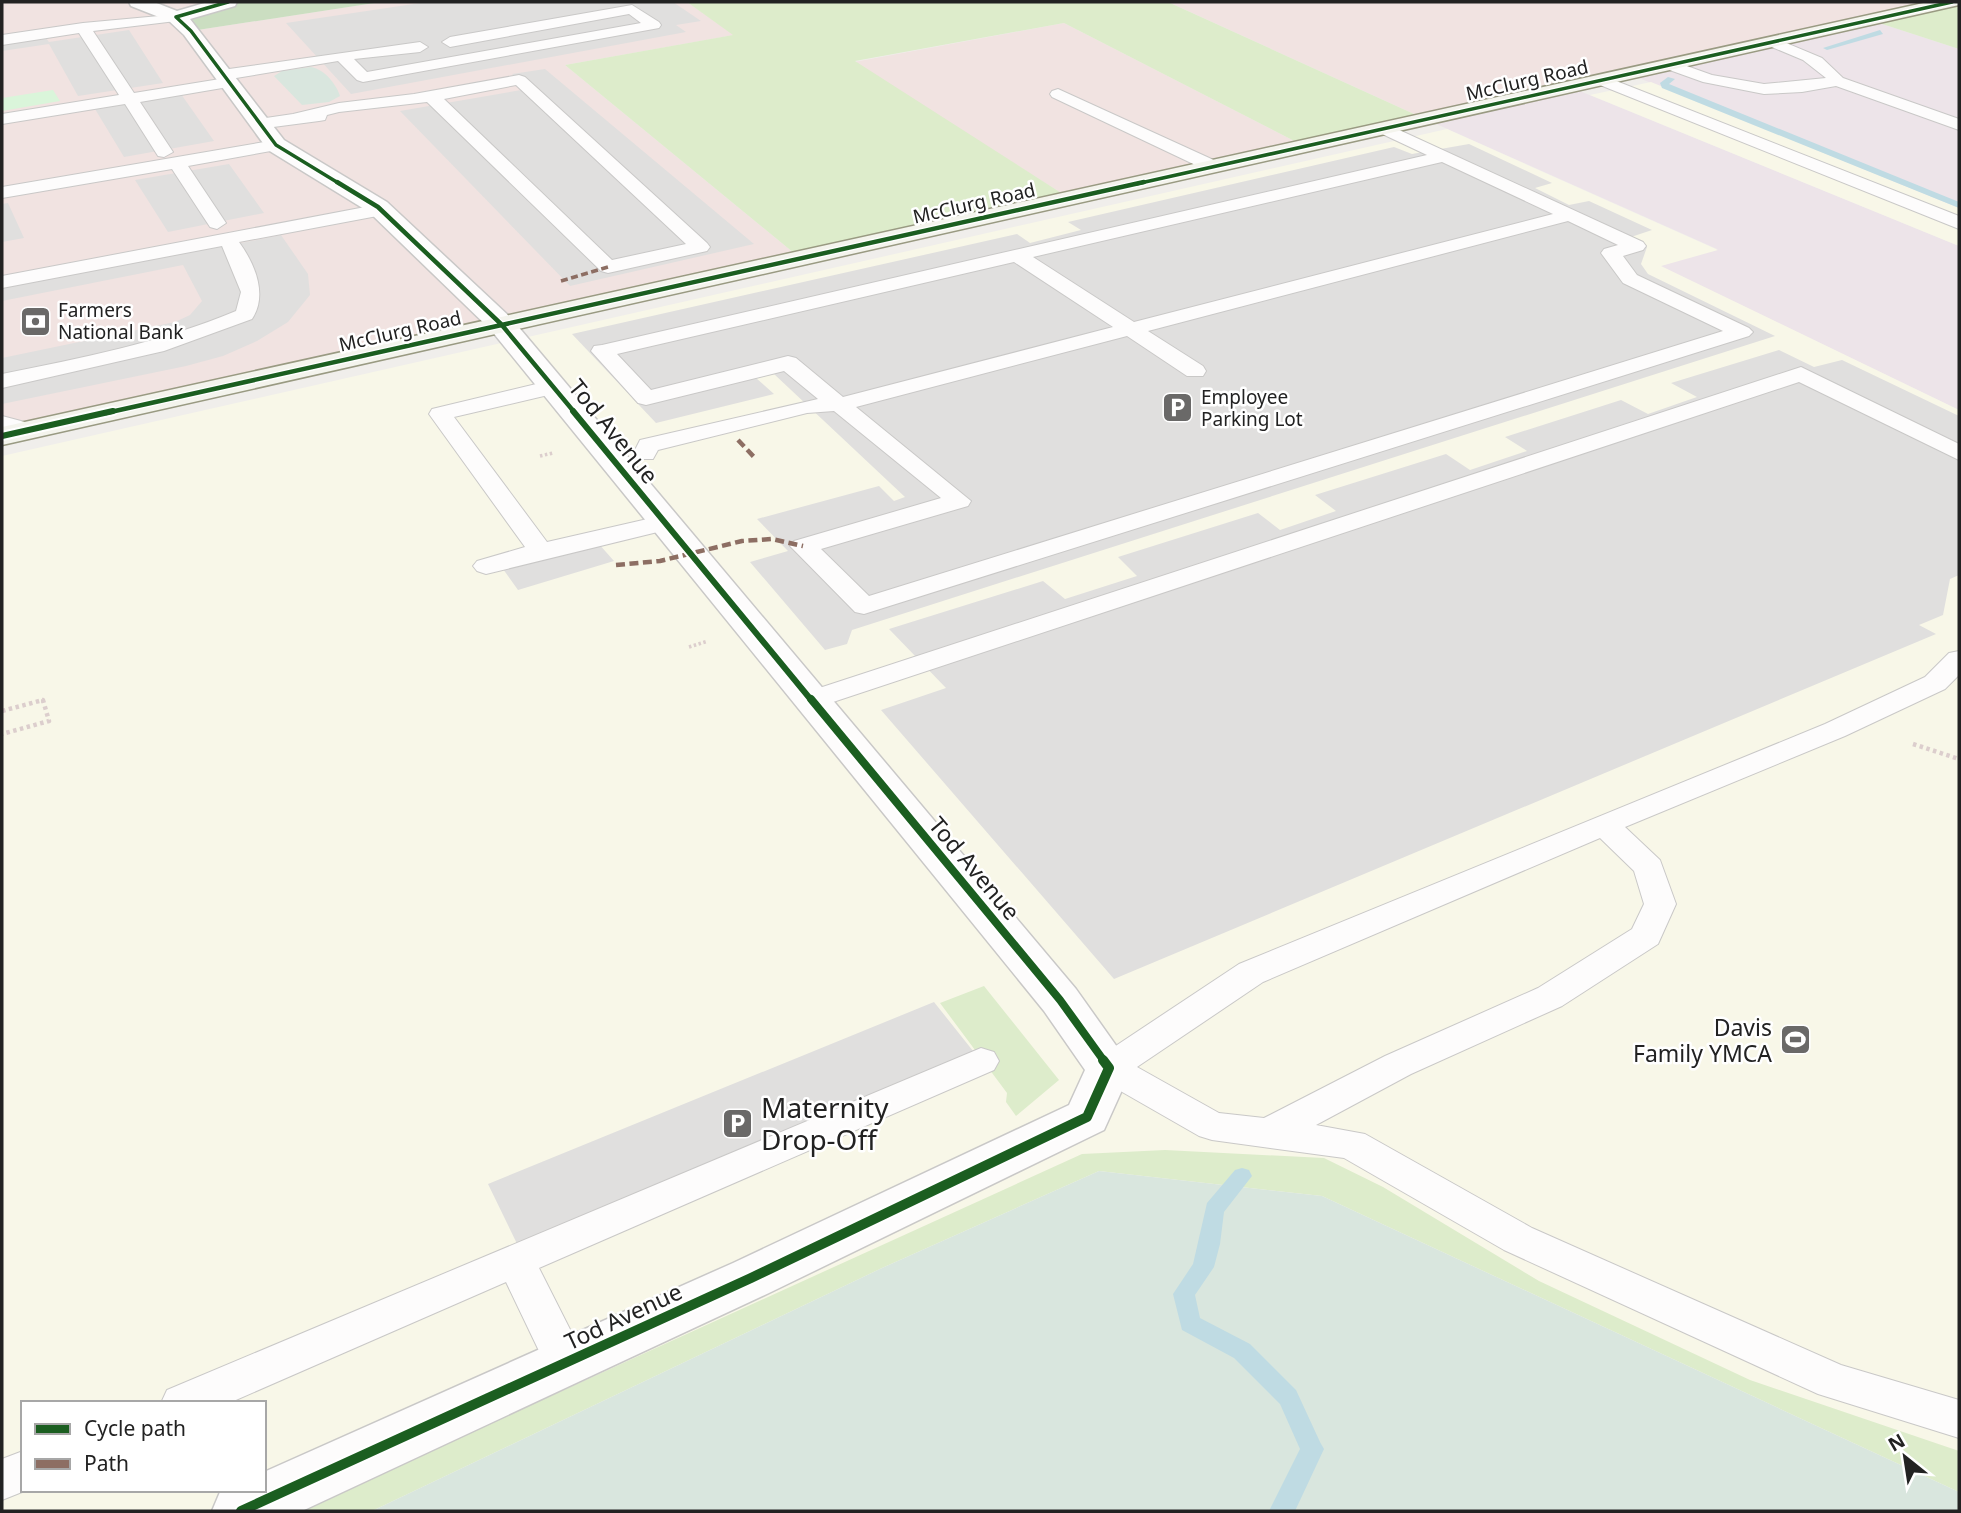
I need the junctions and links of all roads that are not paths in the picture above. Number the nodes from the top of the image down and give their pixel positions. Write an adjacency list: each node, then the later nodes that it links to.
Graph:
1 (138, 2): 4 (street)
2 (228, 2): 4 (street)
3 (1952, 2): 8 (street, McClurg Road)
4 (176, 17): 5 (lane); 12 (street, Tod Avenue)
5 (83, 28): 6 (lane); 17 (lane)
6 (2, 40)
7 (450, 42): 10 (lane)
8 (1772, 42): 11 (street, McClurg Road); 14 (lane)
9 (420, 47): 10 (lane)
10 (342, 57): 12 (lane)
11 (1670, 65): 13 (street, McClurg Road); 14 (lane)
12 (225, 79): 17 (lane); 19 (street, Tod Avenue)
13 (1601, 80): 21 (street, McClurg Road); 29 (lane)
14 (1837, 81): 20 (lane)
15 (1058, 94): 25 (lane)
16 (430, 95): 16 (lane); 19 (lane)
17 (129, 99): 18 (lane); 24 (lane)
18 (2, 119)
19 (258, 124): 22 (street, Tod Avenue)
20 (1959, 125)
21 (1384, 128): 23 (lane); 25 (street, McClurg Road)
22 (275, 145): 24 (lane); 27 (street, Tod Avenue)
23 (1444, 156): 28 (lane); 31 (lane)
24 (171, 158): 26 (lane); 30 (lane)
25 (1212, 166): 33 (street, McClurg Road)
26 (2, 194)
27 (381, 210): 30 (lane); 33 (street, Tod Avenue)
28 (1571, 215): 34 (lane); 38 (lane)
29 (1959, 223)
30 (222, 231): 32 (lane); 36 (lane)
31 (1017, 254): 34 (lane); 38 (lane)
32 (2, 282)
33 (501, 324): 37 (street, Tod Avenue); 40 (street, McClurg Road)
34 (1130, 328): 35 (lane); 38 (lane)
35 (1195, 371)
36 (2, 380)
37 (553, 387): 43 (street, Tod Avenue); 45 (lane)
38 (841, 404): 43 (lane)
39 (2, 424): 40 (lane)
40 (28, 430): 41 (street, McClurg Road)
41 (2, 436)
42 (1959, 453): 48 (lane)
43 (629, 457): 44 (street, Tod Avenue)
44 (664, 523): 45 (lane); 48 (street, Tod Avenue)
45 (541, 551): 46 (lane)
46 (486, 566)
47 (1959, 659): 49 (lane)
48 (811, 700): 51 (street, Tod Avenue)
49 (1604, 825): 51 (lane); 52 (lane)
50 (981, 1061): 53 (lane)
51 (1109, 1068): 52 (lane); 54 (street, Tod Avenue)
52 (1269, 1133): 56 (lane)
53 (515, 1260): 54 (lane); 55 (lane)
54 (566, 1363): 59 (street, Tod Avenue)
55 (186, 1401)
56 (1959, 1419)
57 (21, 1472): 58 (lane)
58 (2, 1480)
59 (241, 1511)

